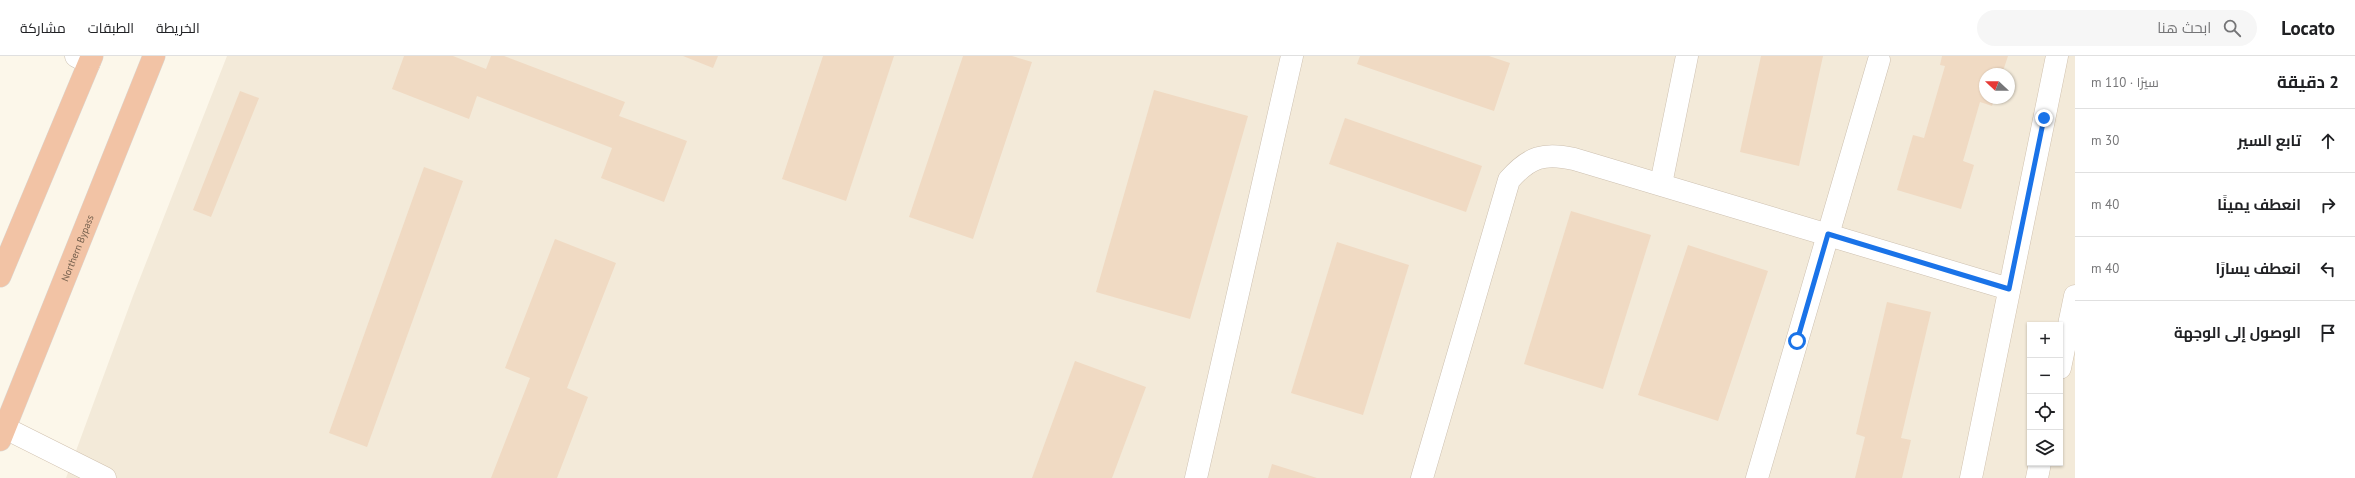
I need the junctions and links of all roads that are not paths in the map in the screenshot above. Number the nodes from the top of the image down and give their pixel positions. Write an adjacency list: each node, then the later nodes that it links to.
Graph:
1 (154, 56): 13 (highway, Northern Bypass)
2 (1292, 56): 16 (street)
3 (1687, 56): 7 (street)
4 (2057, 56): 10 (street)
5 (85, 58): 9 (highway)
6 (1879, 60): 8 (street)
7 (1661, 184): 8 (street); 17 (street)
8 (1828, 234): 10 (street); 18 (street)
9 (0, 276)
10 (2009, 289): 19 (street)
11 (2075, 296): 12 (street)
12 (2062, 358)
13 (2, 434): 15 (street)
14 (2039, 466): 20 (street)
15 (105, 478)
16 (1196, 478)
17 (1422, 478)
18 (1757, 478)
19 (1970, 478)
20 (2037, 478)

